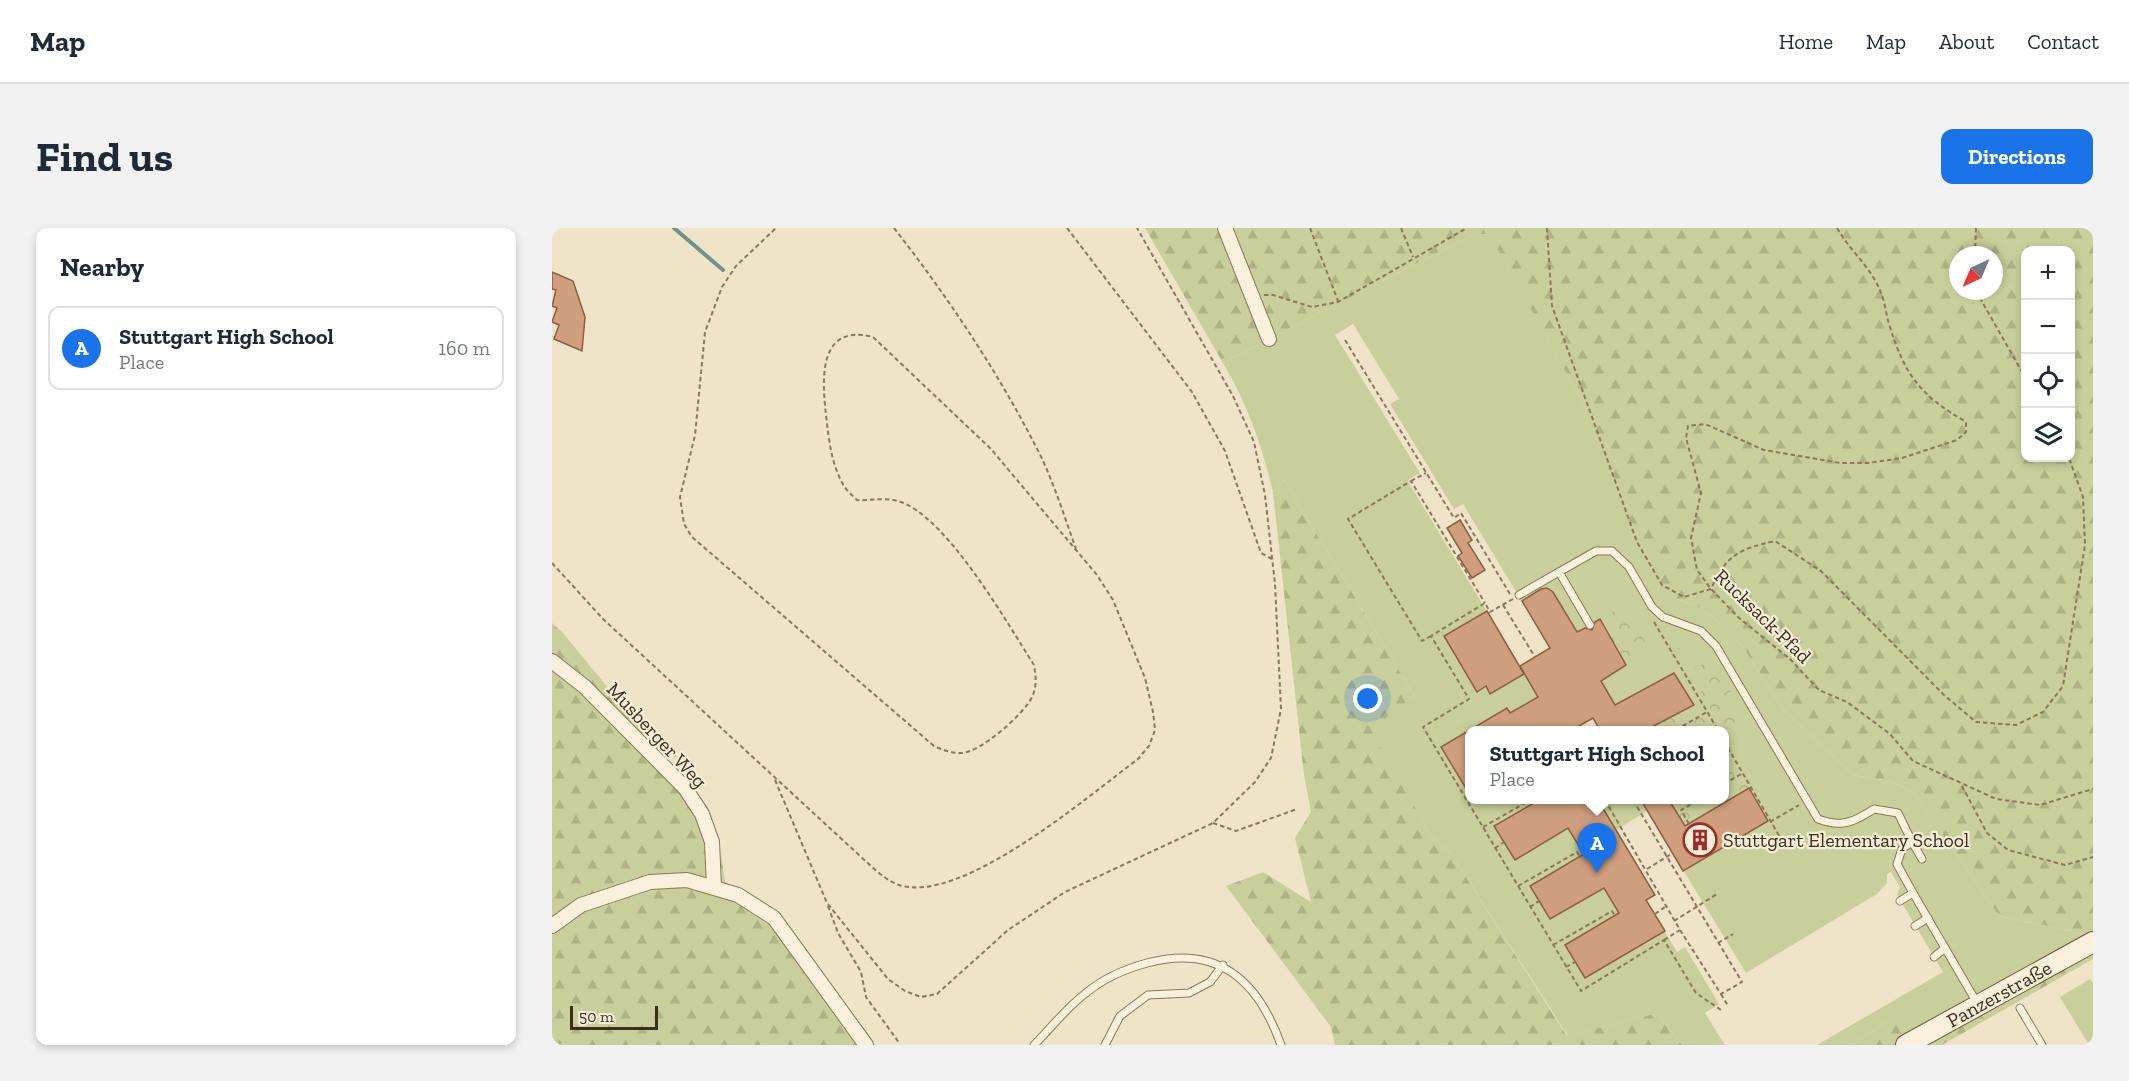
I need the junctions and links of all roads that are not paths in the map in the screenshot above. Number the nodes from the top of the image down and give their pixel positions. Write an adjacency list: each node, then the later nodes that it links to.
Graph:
1 (1225, 228): 2 (street)
2 (1269, 339)
3 (1558, 572): 4 (lane); 5 (lane); 7 (lane)
4 (1516, 597)
5 (1590, 625)
6 (552, 661): 9 (street, Musberger Weg)
7 (1912, 842): 8 (lane); 10 (lane)
8 (1922, 859)
9 (714, 887): 13 (street); 21 (street)
10 (1913, 893): 11 (lane); 12 (lane)
11 (1900, 901)
12 (1928, 918): 14 (lane); 16 (lane)
13 (552, 926)
14 (1915, 926)
15 (2093, 942): 19 (main road, Panzerstraße)
16 (1945, 948): 17 (lane); 19 (lane)
17 (1934, 957)
18 (1223, 965): 22 (lane); 23 (lane); 24 (lane)
19 (1978, 1005): 25 (main road, Panzerstraße)
20 (2020, 1008): 26 (lane)
21 (866, 1045)
22 (1034, 1045)
23 (1105, 1045)
24 (1281, 1045)
25 (1906, 1045)
26 (2042, 1045)

